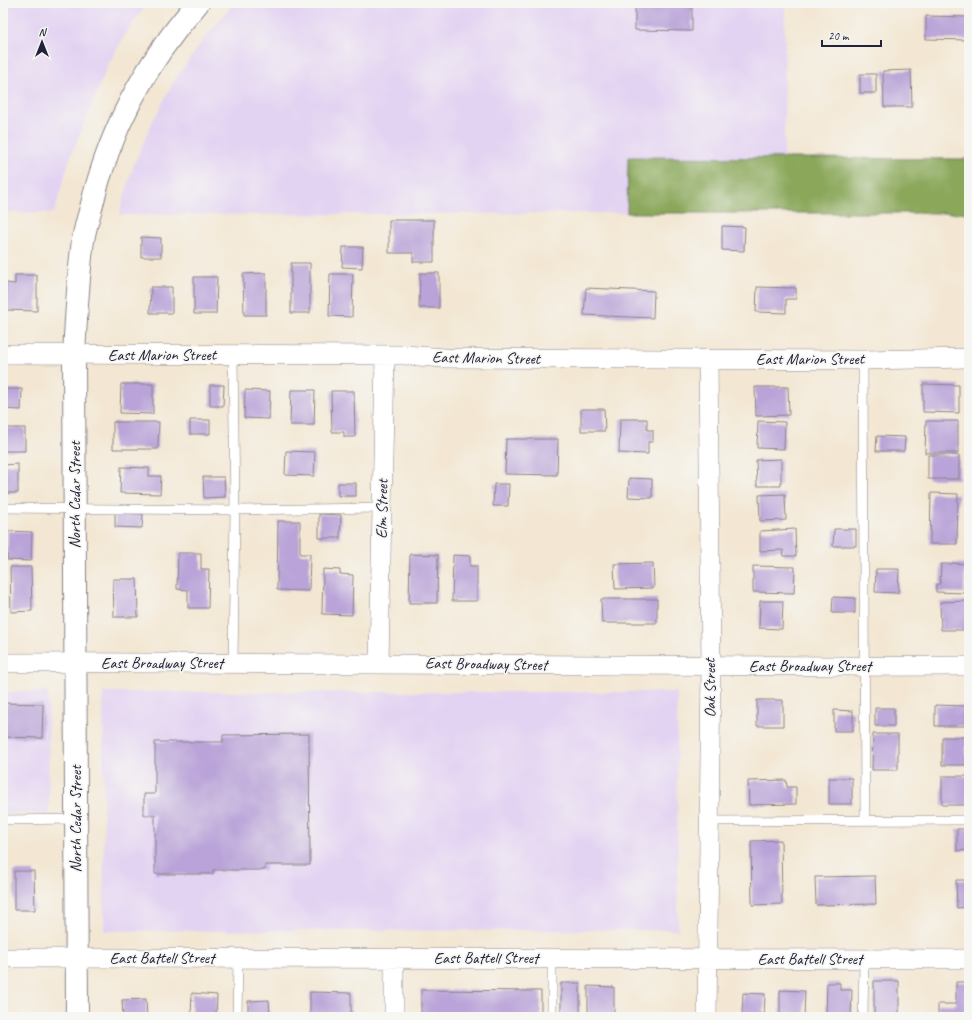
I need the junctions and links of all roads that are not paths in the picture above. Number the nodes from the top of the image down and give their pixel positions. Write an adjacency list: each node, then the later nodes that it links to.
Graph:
1 (198, 3): 3 (street, North Cedar Street)
2 (3, 354): 3 (street, East Marion Street)
3 (74, 355): 4 (street, East Marion Street); 10 (street, North Cedar Street)
4 (233, 355): 5 (street, East Marion Street); 12 (lane)
5 (385, 355): 7 (street, East Marion Street); 11 (street, Elm Street)
6 (969, 358): 8 (street, East Marion Street)
7 (708, 359): 8 (street, East Marion Street); 19 (street, Oak Street)
8 (863, 360): 17 (lane)
9 (3, 508): 10 (lane)
10 (75, 508): 12 (lane); 14 (street, North Cedar Street)
11 (382, 508): 12 (lane); 16 (street, Elm Street)
12 (235, 510): 15 (lane)
13 (3, 662): 14 (street, East Broadway Street)
14 (76, 662): 15 (street, East Broadway Street); 20 (street, North Cedar Street)
15 (233, 663): 16 (street, East Broadway Street)
16 (379, 663): 19 (street, East Broadway Street)
17 (864, 666): 18 (street, East Broadway Street); 19 (street, East Broadway Street); 22 (lane)
18 (969, 666)
19 (711, 667): 24 (street, Oak Street)
20 (77, 819): 21 (lane); 26 (street, North Cedar Street)
21 (3, 820)
22 (865, 820): 23 (lane); 24 (lane)
23 (969, 820)
24 (709, 821): 30 (street, Oak Street)
25 (3, 958): 26 (street, East Battell Street)
26 (77, 958): 27 (street, East Battell Street); 33 (street, North Cedar Street)
27 (238, 958): 28 (street, East Battell Street); 34 (lane)
28 (394, 958): 29 (street, East Battell Street); 35 (street)
29 (552, 958): 30 (street, East Battell Street); 36 (lane)
30 (708, 958): 31 (street, East Battell Street); 37 (street, Oak Street)
31 (864, 959): 32 (street, East Battell Street); 38 (lane)
32 (969, 959)
33 (77, 1017)
34 (237, 1017)
35 (394, 1017)
36 (552, 1017)
37 (707, 1017)
38 (863, 1017)

